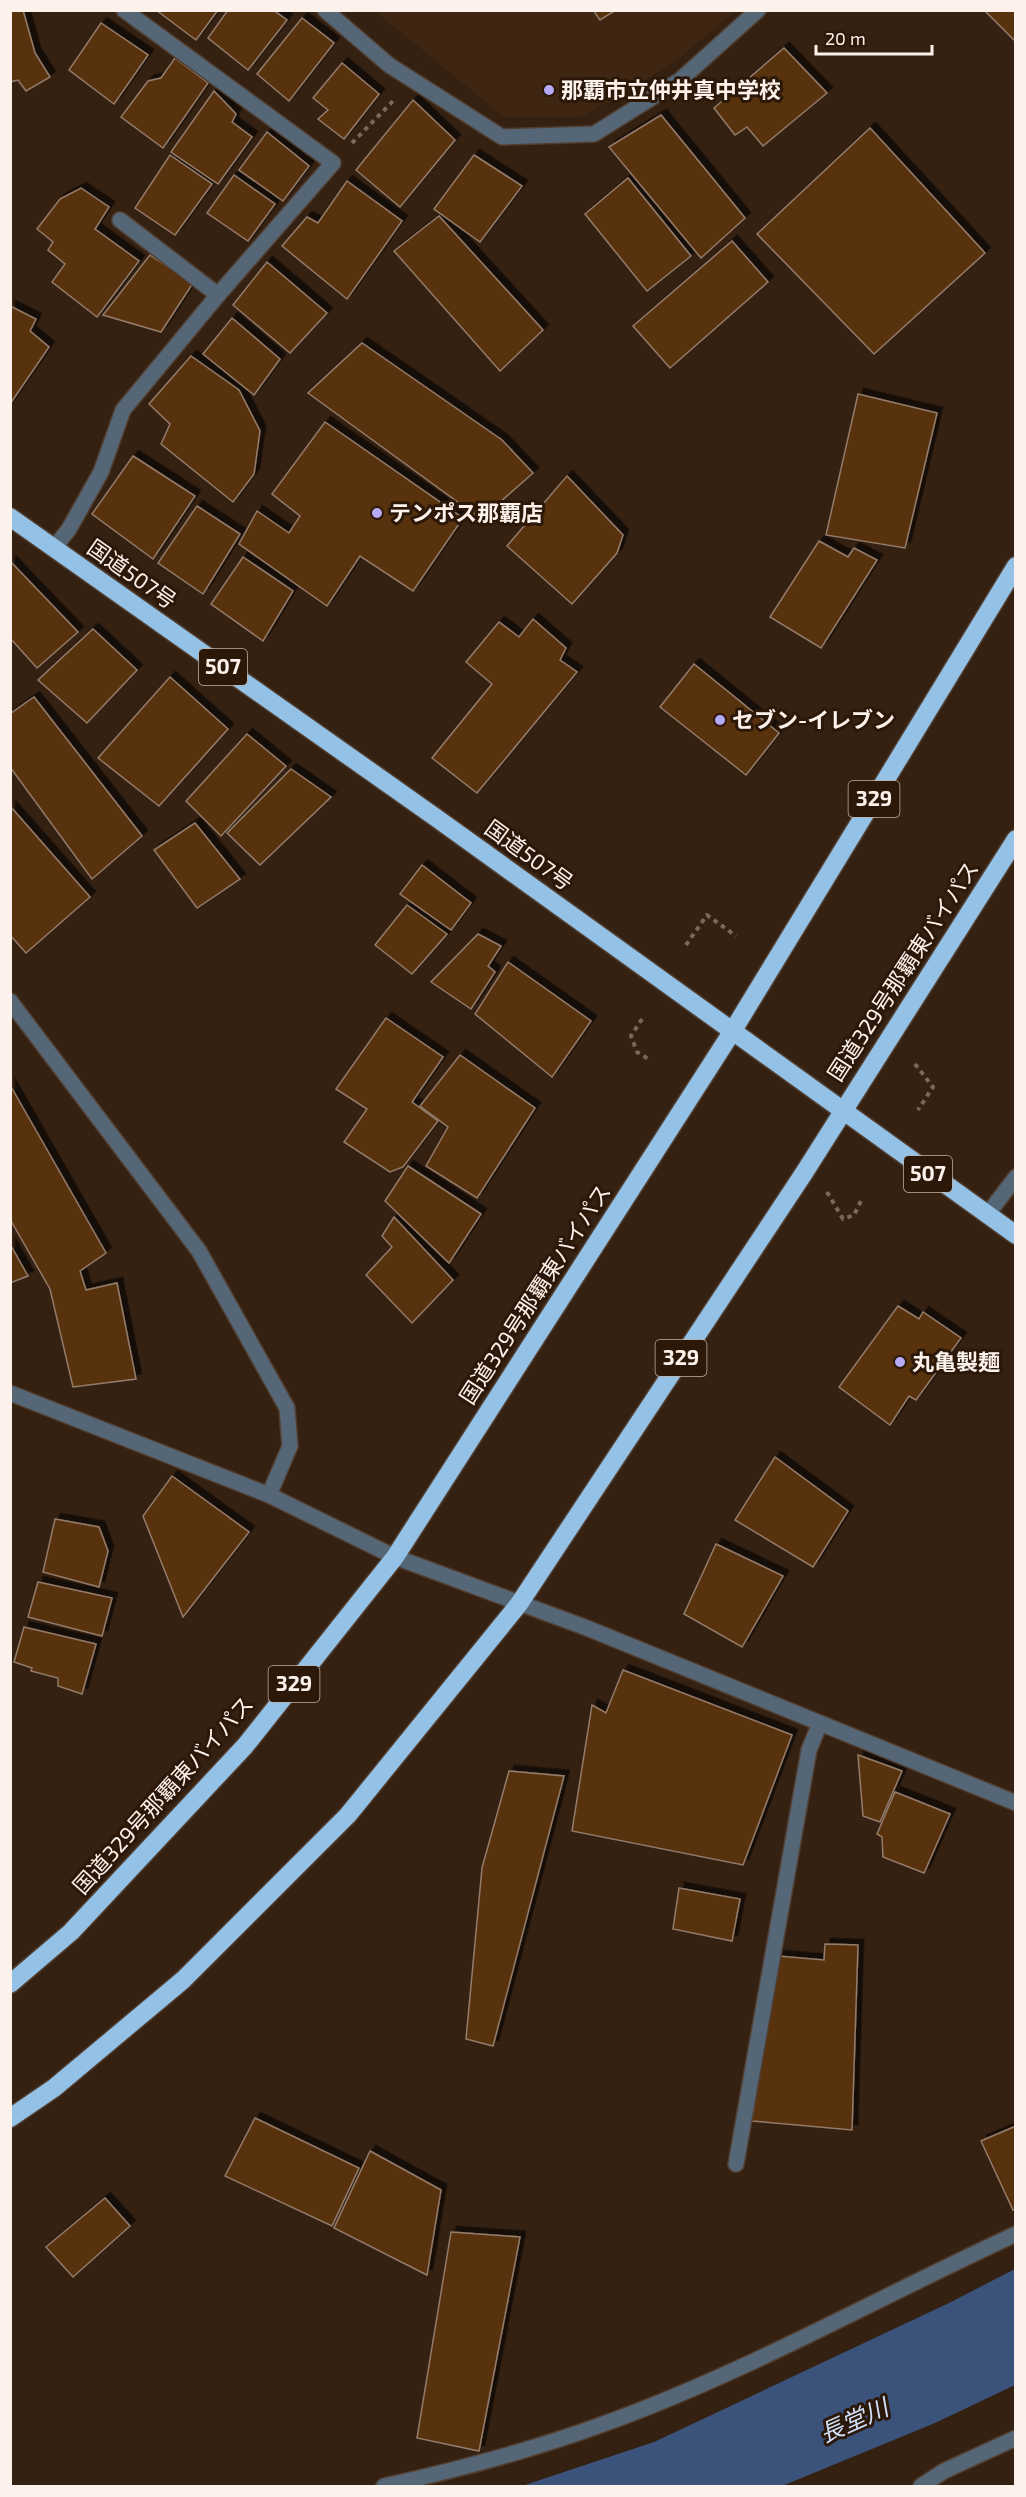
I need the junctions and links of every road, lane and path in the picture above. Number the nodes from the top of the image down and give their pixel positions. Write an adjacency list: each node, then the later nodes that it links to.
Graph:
1 (124, 10): 5 (street)
2 (326, 10): 4 (street)
3 (758, 10): 4 (street)
4 (412, 81): 5 (path)
5 (333, 163): 7 (street)
6 (120, 220): 7 (street)
7 (218, 295): 9 (street)
8 (10, 517): 9 (highway, 国道507号 / 507)
9 (54, 548): 16 (highway, 国道507号 / 507)
10 (1016, 566): 16 (highway, 国道329号那覇東バイパス / 329)
11 (1016, 839): 20 (highway, 国道329号那覇東バイパス / 329)
12 (736, 936): 13 (path)
13 (686, 945)
14 (10, 1001): 27 (street)
15 (642, 1019): 17 (path)
16 (732, 1032): 20 (highway, 国道507号 / 507); 28 (highway, 国道329号那覇東バイパス / 329)
17 (650, 1060)
18 (915, 1064): 19 (path)
19 (918, 1110)
20 (842, 1111): 24 (highway, 国道507号 / 507); 29 (highway, 国道329号那覇東バイパス / 329)
21 (1016, 1177): 24 (street)
22 (825, 1189): 23 (path)
23 (861, 1201)
24 (987, 1215): 25 (highway, 国道507号 / 507)
25 (1016, 1235)
26 (10, 1393): 27 (street)
27 (269, 1495): 28 (street)
28 (395, 1557): 29 (street); 32 (highway, 国道329号那覇東バイパス / 329)
29 (519, 1604): 30 (street); 33 (highway, 国道329号那覇東バイパス / 329)
30 (820, 1723): 31 (street); 34 (street)
31 (1016, 1803)
32 (10, 1984)
33 (10, 2118)
34 (736, 2164)
35 (1016, 2234): 37 (street)
36 (1016, 2438): 38 (street)
37 (384, 2487)
38 (921, 2487)

